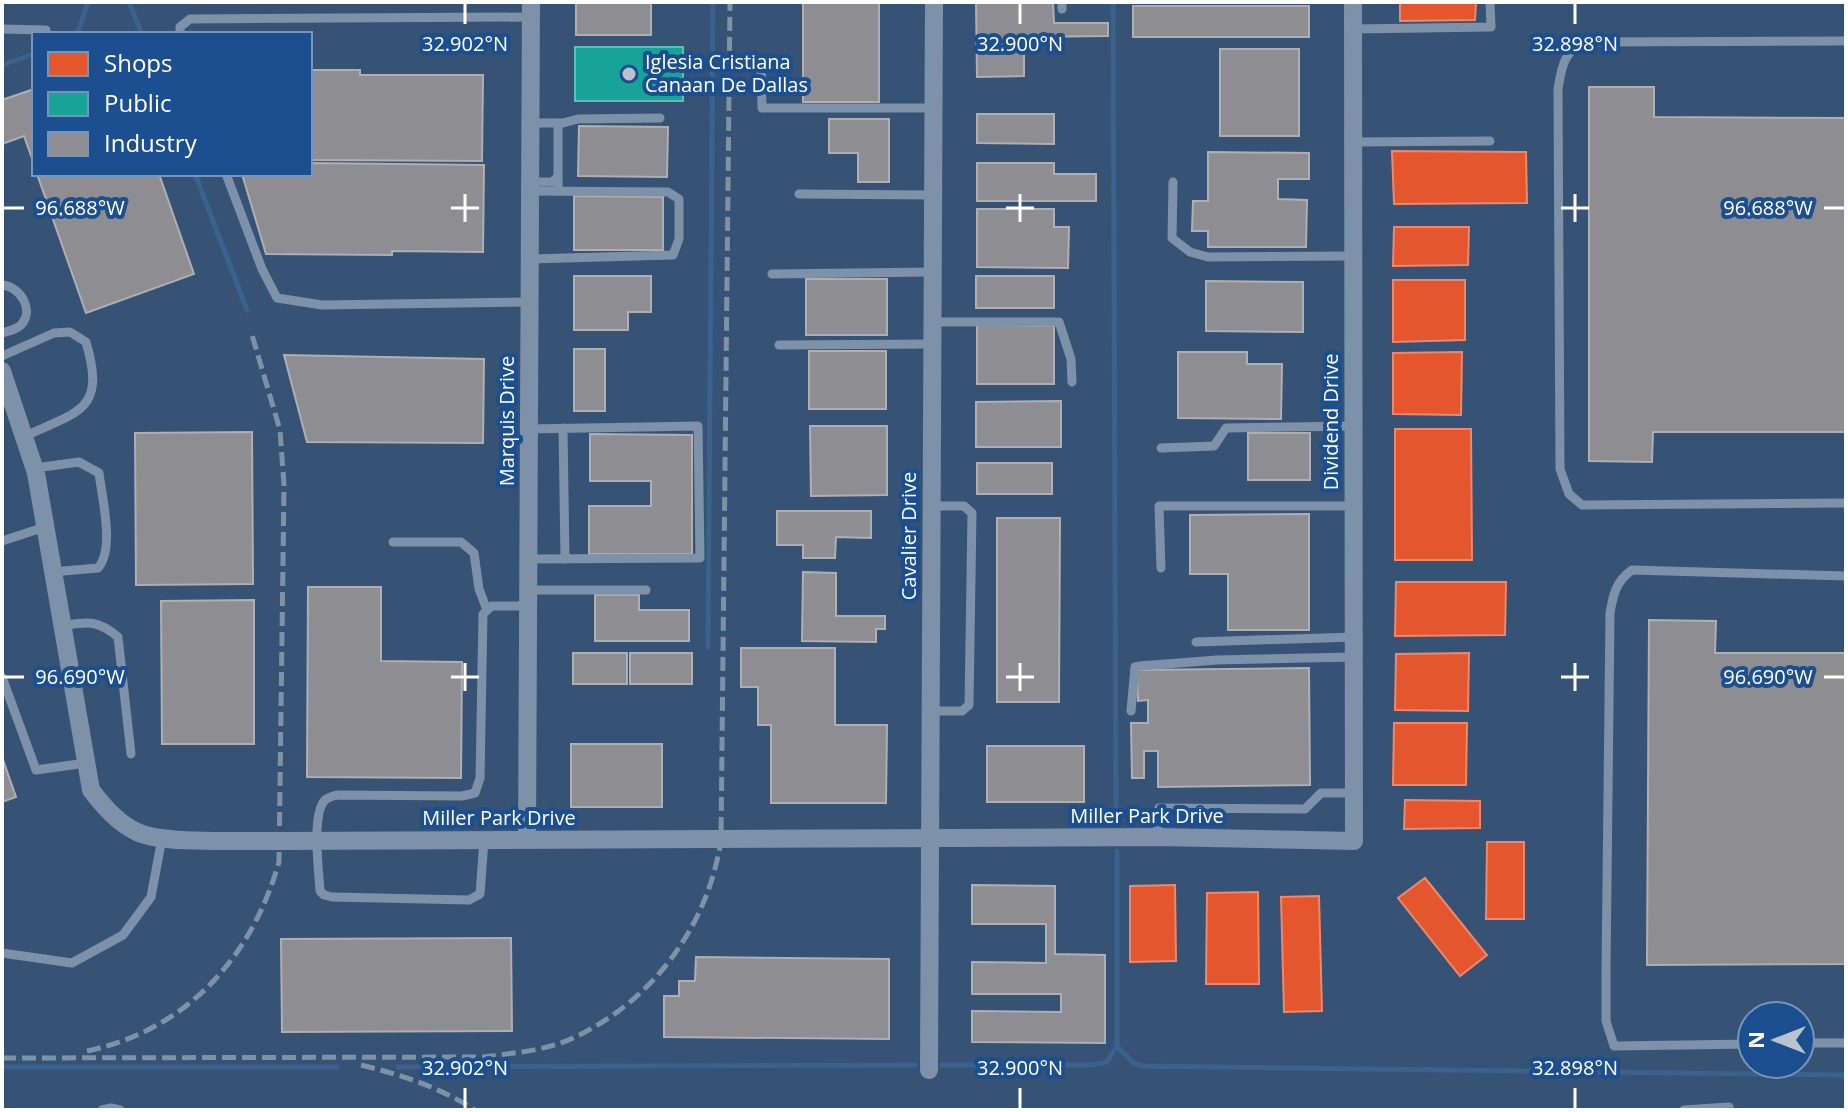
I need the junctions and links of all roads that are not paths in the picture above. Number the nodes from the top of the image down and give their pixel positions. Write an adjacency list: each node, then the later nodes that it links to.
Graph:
1 (934, 2): 11 (street, Cavalier Drive)
2 (1353, 2): 6 (street, Dividend Drive)
3 (1490, 2): 6 (lane)
4 (531, 10): 8 (lane); 13 (street, Marquis Drive)
5 (2, 29): 7 (lane)
6 (1353, 29): 16 (street, Dividend Drive)
7 (46, 30)
8 (180, 32)
9 (1846, 41): 44 (lane)
10 (761, 64): 11 (lane)
11 (933, 108): 23 (street, Cavalier Drive)
12 (660, 118): 14 (lane)
13 (531, 123): 14 (lane); 20 (street, Marquis Drive)
14 (558, 123): 18 (lane)
15 (1490, 141): 16 (lane)
16 (1353, 142): 24 (street, Dividend Drive)
17 (227, 176): 29 (lane)
18 (558, 177): 20 (lane); 21 (lane)
19 (1173, 182): 24 (lane)
20 (530, 186): 21 (lane); 25 (street, Marquis Drive)
21 (558, 191): 25 (lane)
22 (799, 194): 23 (lane)
23 (933, 195): 26 (street, Cavalier Drive)
24 (1353, 256): 38 (street, Dividend Drive)
25 (530, 259): 29 (street, Marquis Drive)
26 (932, 272): 27 (lane); 30 (street, Cavalier Drive)
27 (772, 274)
28 (2, 285): 31 (lane)
29 (530, 302): 40 (street, Marquis Drive)
30 (932, 322): 32 (street, Cavalier Drive); 36 (lane)
31 (2, 333)
32 (932, 344): 33 (lane); 45 (street, Cavalier Drive)
33 (779, 345)
34 (2, 356): 41 (lane)
35 (2, 371): 37 (street, Miller Park Drive)
36 (1072, 382)
37 (6, 395): 41 (street, Miller Park Drive)
38 (1353, 426): 42 (lane); 46 (street, Dividend Drive)
39 (563, 428): 40 (lane); 51 (lane); 51 (lane)
40 (529, 429): 50 (street, Marquis Drive)
41 (25, 436): 43 (street, Miller Park Drive)
42 (1161, 448)
43 (35, 468): 47 (street, Miller Park Drive); 53 (lane)
44 (1846, 503)
45 (931, 506): 63 (street, Cavalier Drive); 63 (lane)
46 (1353, 506): 52 (lane); 59 (street, Dividend Drive)
47 (45, 527): 48 (lane); 53 (street, Miller Park Drive)
48 (2, 541)
49 (393, 542): 57 (lane)
50 (528, 559): 51 (lane); 56 (street, Marquis Drive)
51 (565, 559)
52 (1161, 568)
53 (52, 572): 58 (street, Miller Park Drive)
54 (1846, 576): 78 (lane)
55 (646, 590): 56 (lane)
56 (528, 598): 57 (lane); 72 (street, Marquis Drive)
57 (487, 610): 73 (lane)
58 (61, 626): 65 (lane); 66 (street, Miller Park Drive)
59 (1354, 637): 60 (lane); 61 (street, Dividend Drive)
60 (1196, 642)
61 (1354, 657): 64 (lane); 67 (street, Dividend Drive)
62 (2, 677): 66 (lane)
63 (931, 711): 70 (street, Cavalier Drive)
64 (1131, 711)
65 (131, 754)
66 (86, 763): 69 (street, Miller Park Drive)
67 (1354, 793): 68 (lane); 74 (street, Dividend Drive)
68 (1157, 837): 70 (street, Miller Park Drive); 74 (street, Miller Park Drive)
69 (162, 838): 73 (street, Miller Park Drive); 75 (lane)
70 (930, 839): 72 (street, Miller Park Drive); 79 (street, Cavalier Drive)
71 (484, 840): 72 (street, Miller Park Drive); 73 (street, Miller Park Drive); 73 (lane)
72 (527, 840)
73 (317, 841)
74 (1354, 841)
75 (2, 953)
76 (1816, 1043): 77 (lane)
77 (1846, 1043)
78 (1736, 1044)
79 (929, 1070)
80 (102, 1110): 81 (lane)
81 (120, 1110)
82 (1684, 1110): 83 (lane)
83 (1729, 1110)

